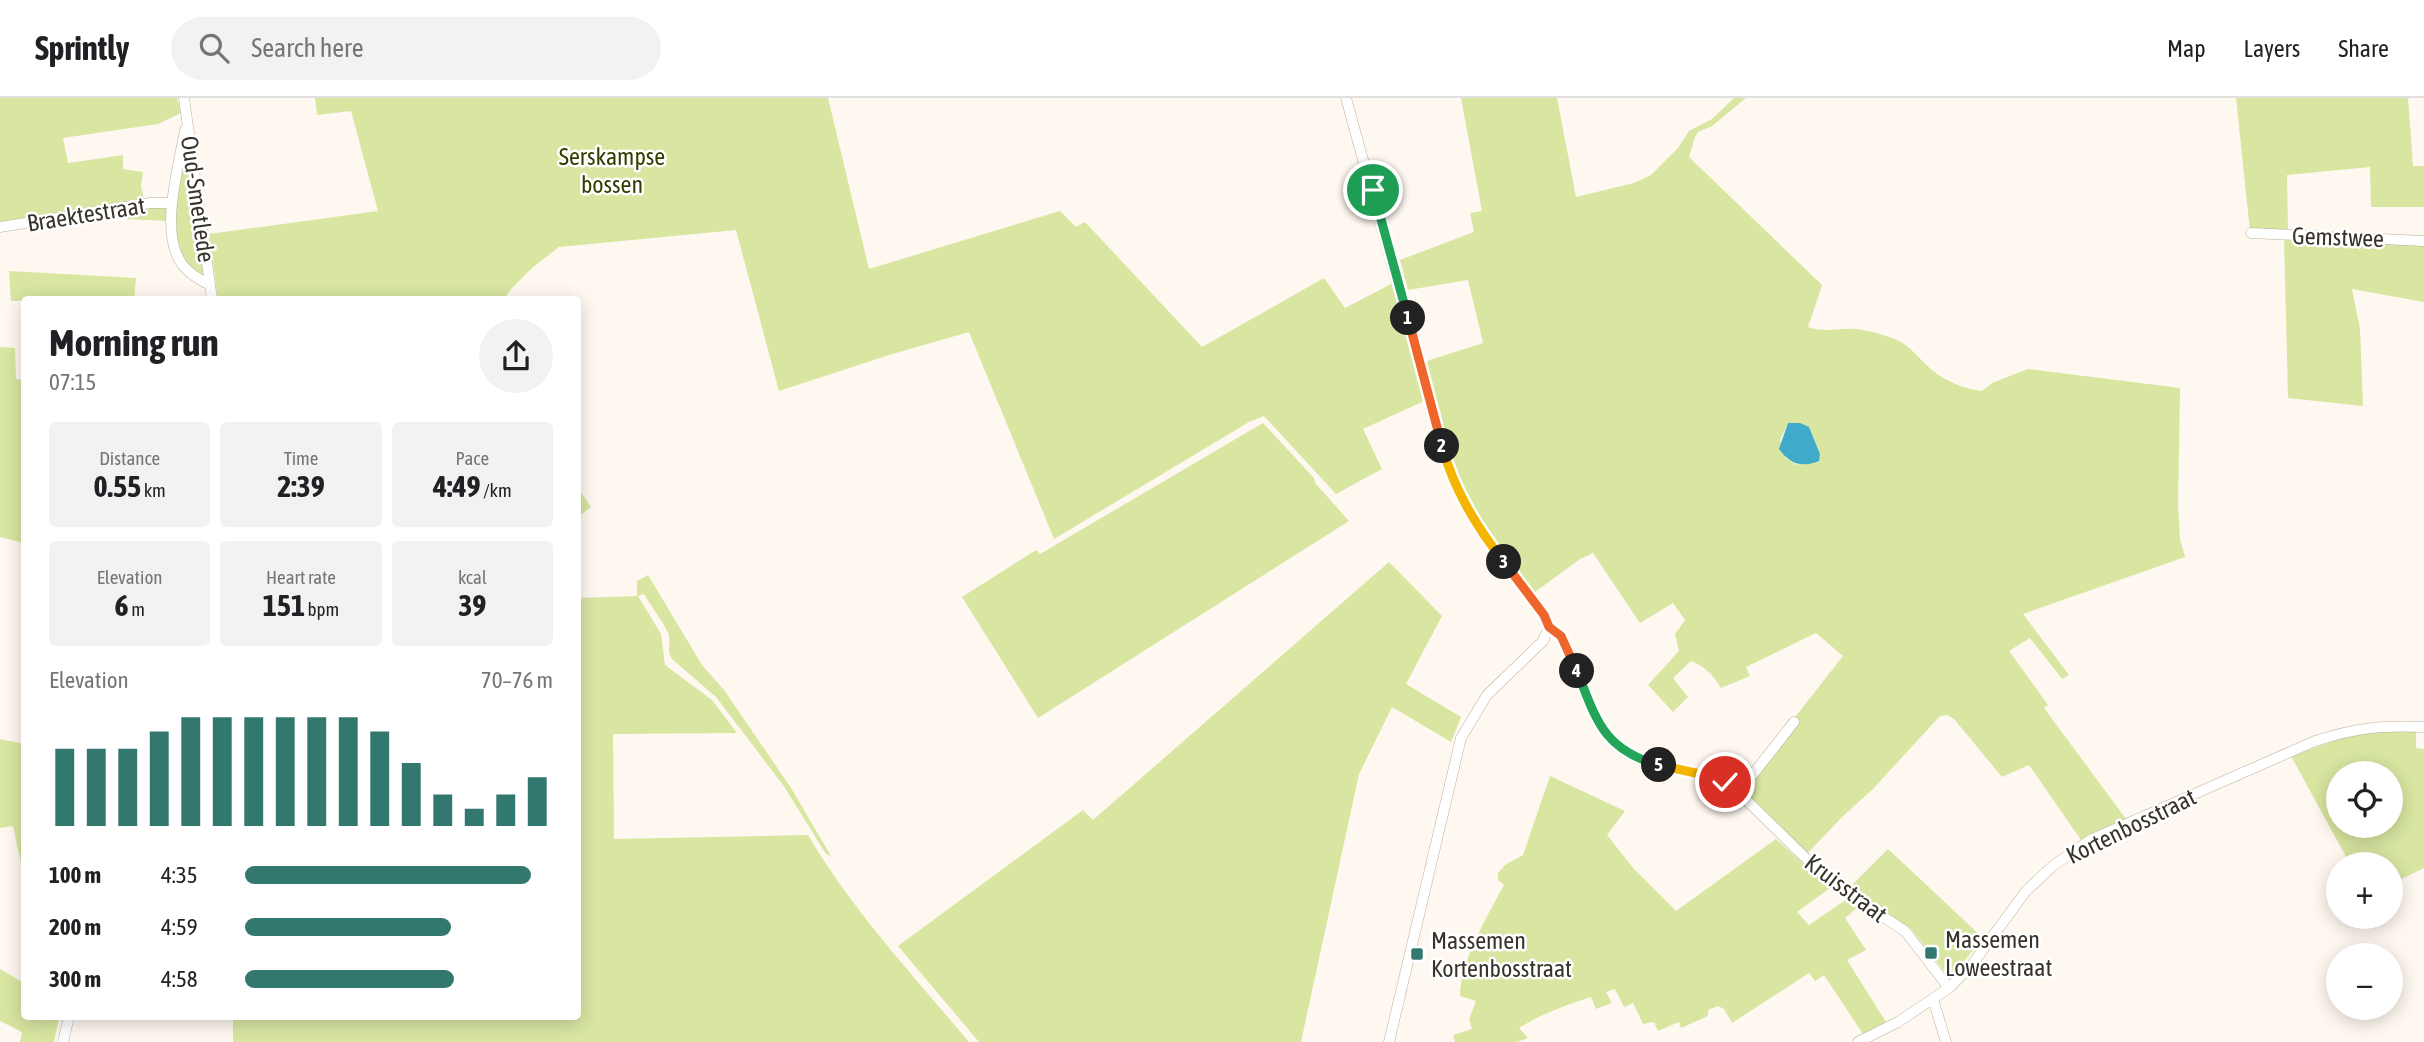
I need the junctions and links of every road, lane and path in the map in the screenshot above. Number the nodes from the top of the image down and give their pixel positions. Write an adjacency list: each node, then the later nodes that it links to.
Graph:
1 (184, 98): 3 (street, Oud-Smetlede)
2 (1346, 98): 10 (street, Kruisstraat)
3 (187, 119): 4 (street); 8 (street, Oud-Smetlede)
4 (172, 203): 5 (street, Braektestraat); 8 (street)
5 (0, 227)
6 (2251, 233): 7 (street, Gemstwee)
7 (2424, 241)
8 (210, 285): 9 (street, Oud-Smetlede)
9 (212, 296)
10 (1549, 627): 13 (street, Kruisstraat); 18 (street)
11 (1794, 722): 13 (street)
12 (2424, 727): 14 (street, Kortenbosstraat)
13 (1739, 792): 14 (street, Kruisstraat)
14 (1949, 988): 15 (street, Kortenbosstraat)
15 (1933, 999): 19 (street, Kortenbosstraat); 20 (street)
16 (68, 1020): 17 (street)
17 (63, 1042)
18 (1389, 1042)
19 (1858, 1042)
20 (1946, 1042)

